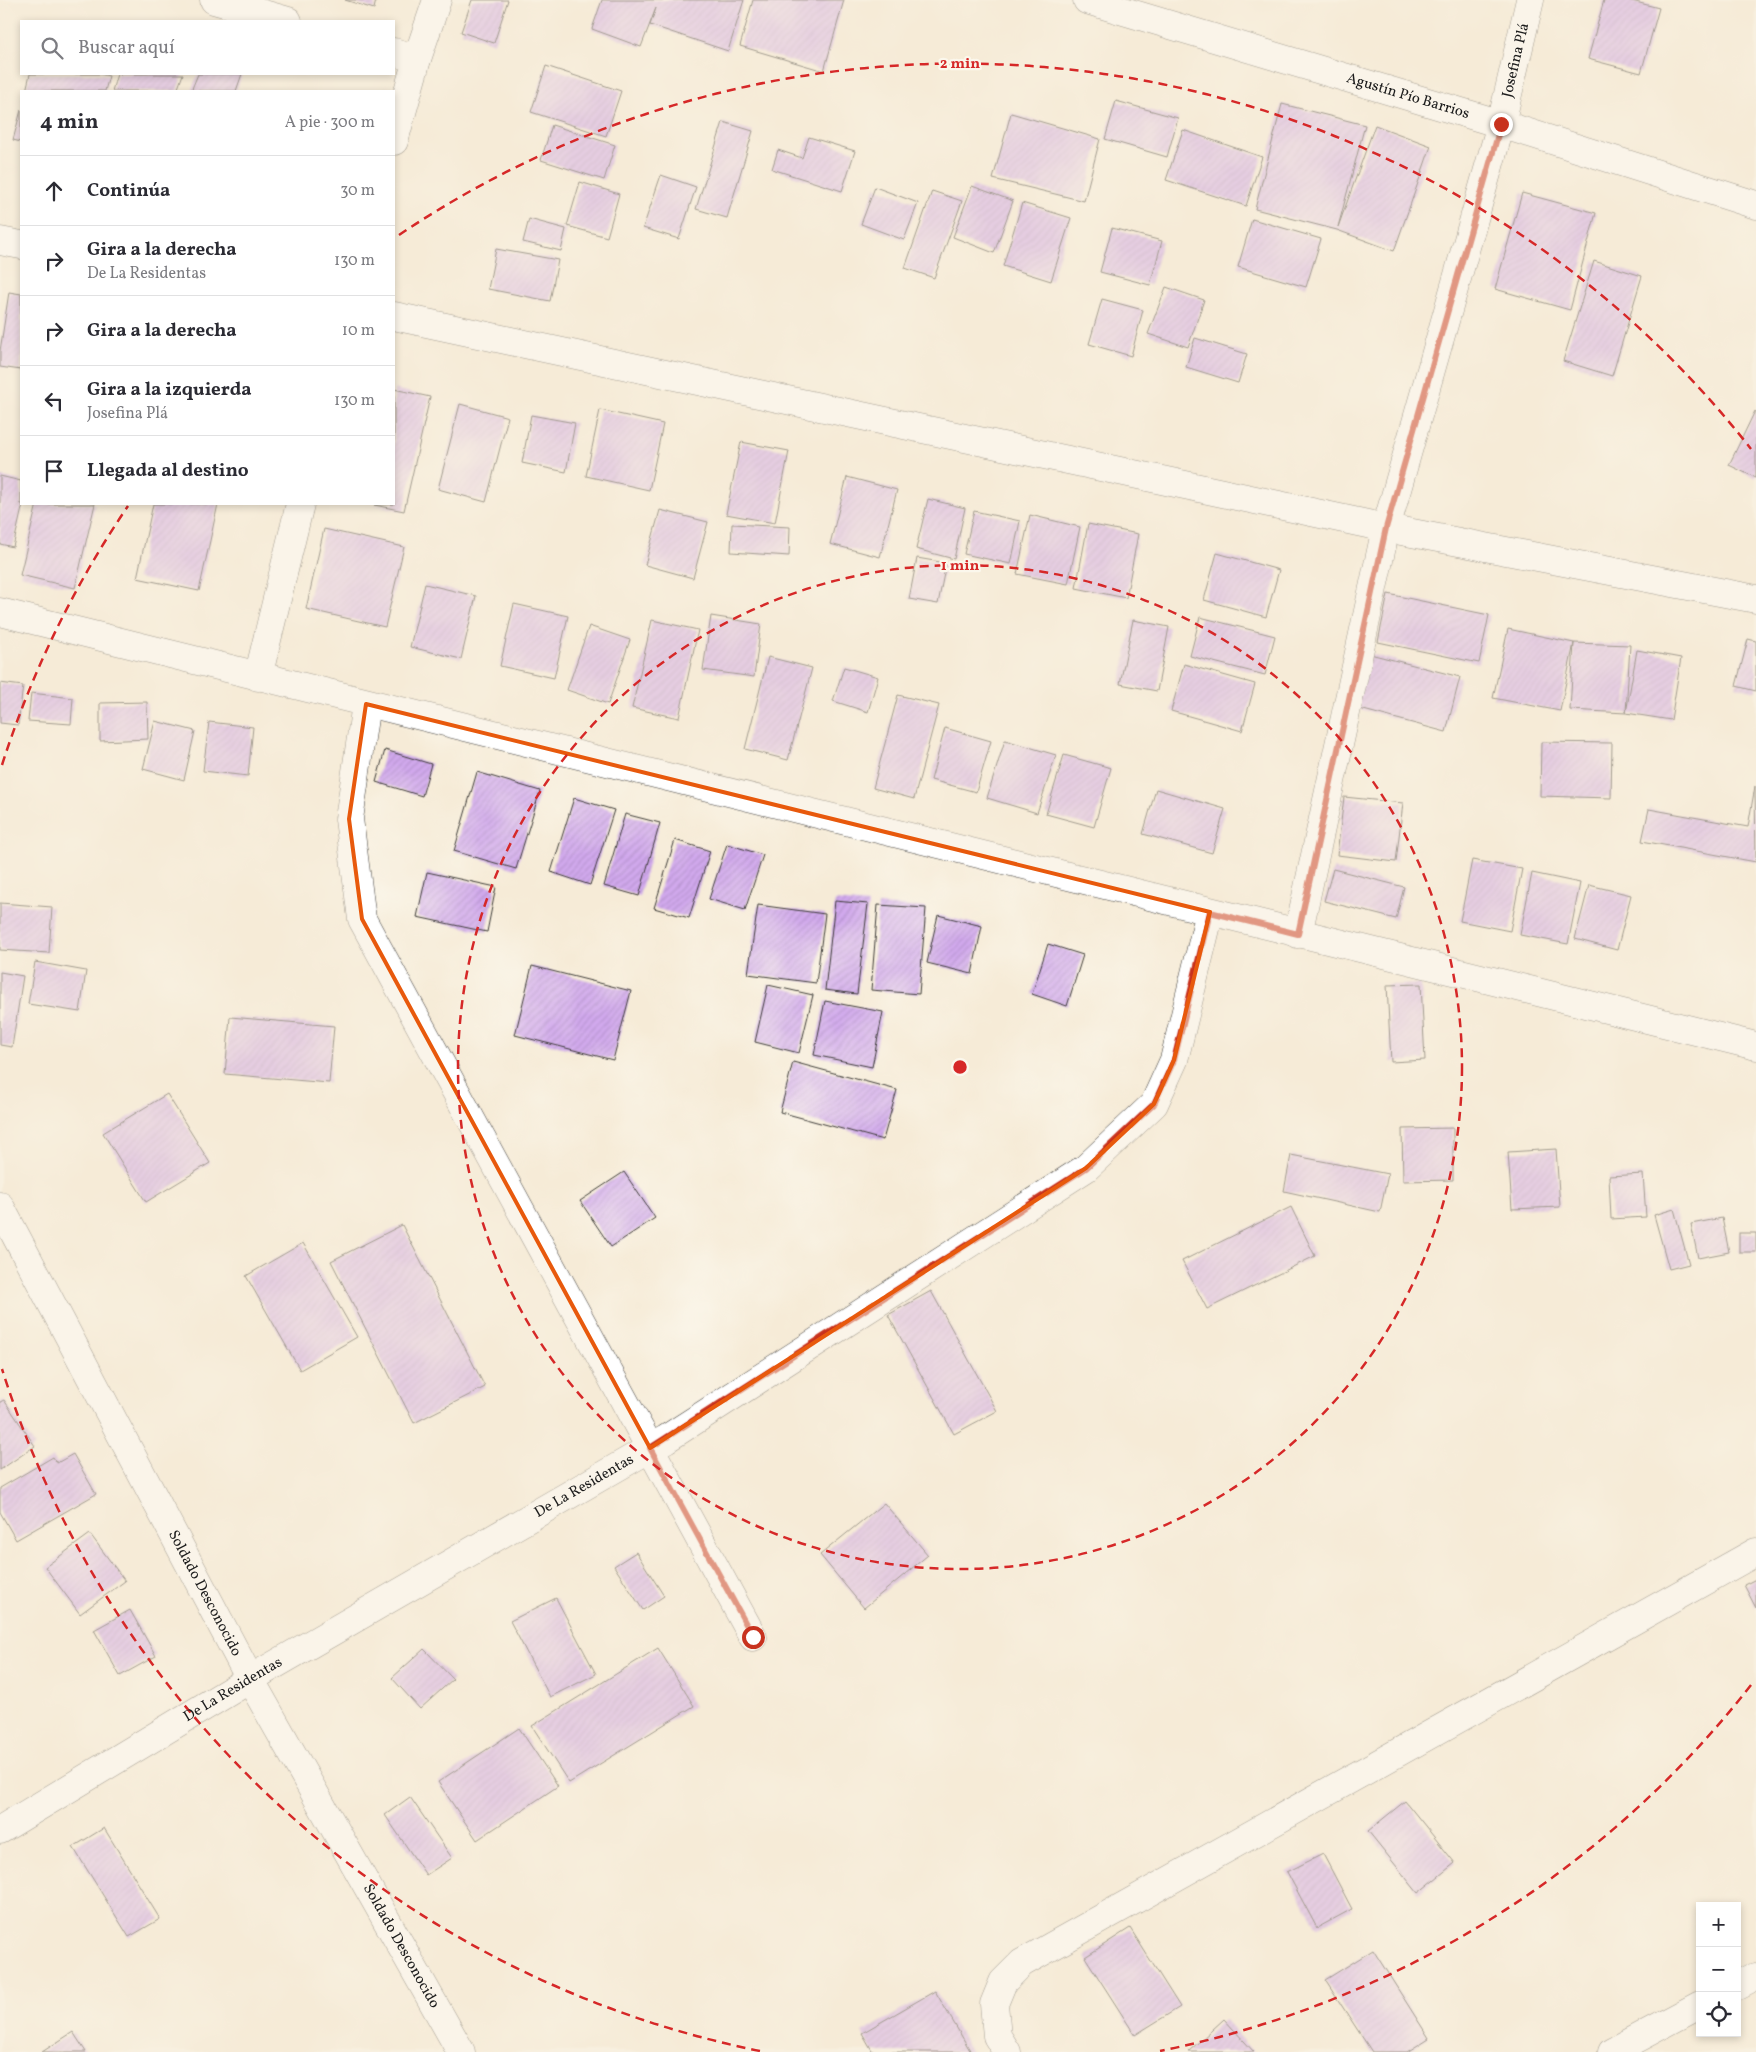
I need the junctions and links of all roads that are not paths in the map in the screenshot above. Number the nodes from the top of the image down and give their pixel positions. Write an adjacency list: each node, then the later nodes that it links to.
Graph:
1 (214, 0): 5 (street)
2 (437, 0): 6 (street)
3 (1087, 0): 7 (street, Agustín Pío Barrios)
4 (1530, 0): 7 (street, Josefina Plá)
5 (284, 20)
6 (405, 55): 8 (street)
7 (1501, 124): 9 (street, Agustín Pío Barrios); 14 (street, Josefina Plá)
8 (395, 133)
9 (1756, 204)
10 (0, 242): 11 (street)
11 (20, 245)
12 (395, 316): 14 (street)
13 (300, 505): 17 (street)
14 (1386, 528): 15 (street); 20 (street, Josefina Plá)
15 (1756, 599)
16 (0, 612): 17 (street)
17 (258, 677): 18 (street)
18 (366, 704): 19 (street); 23 (street)
19 (1210, 912): 20 (street); 23 (street, De La Residentas)
20 (1298, 934): 21 (street)
21 (1756, 1046)
22 (0, 1206): 26 (street, Soldado Desconocido)
23 (650, 1448): 25 (street); 26 (street, De La Residentas)
24 (1756, 1552): 32 (street)
25 (753, 1637)
26 (250, 1679): 27 (street, De La Residentas); 31 (street, Soldado Desconocido)
27 (0, 1830)
28 (1756, 1976): 29 (street)
29 (1741, 1984)
30 (1696, 2008): 33 (street)
31 (461, 2052)
32 (1006, 2052)
33 (1612, 2052)

